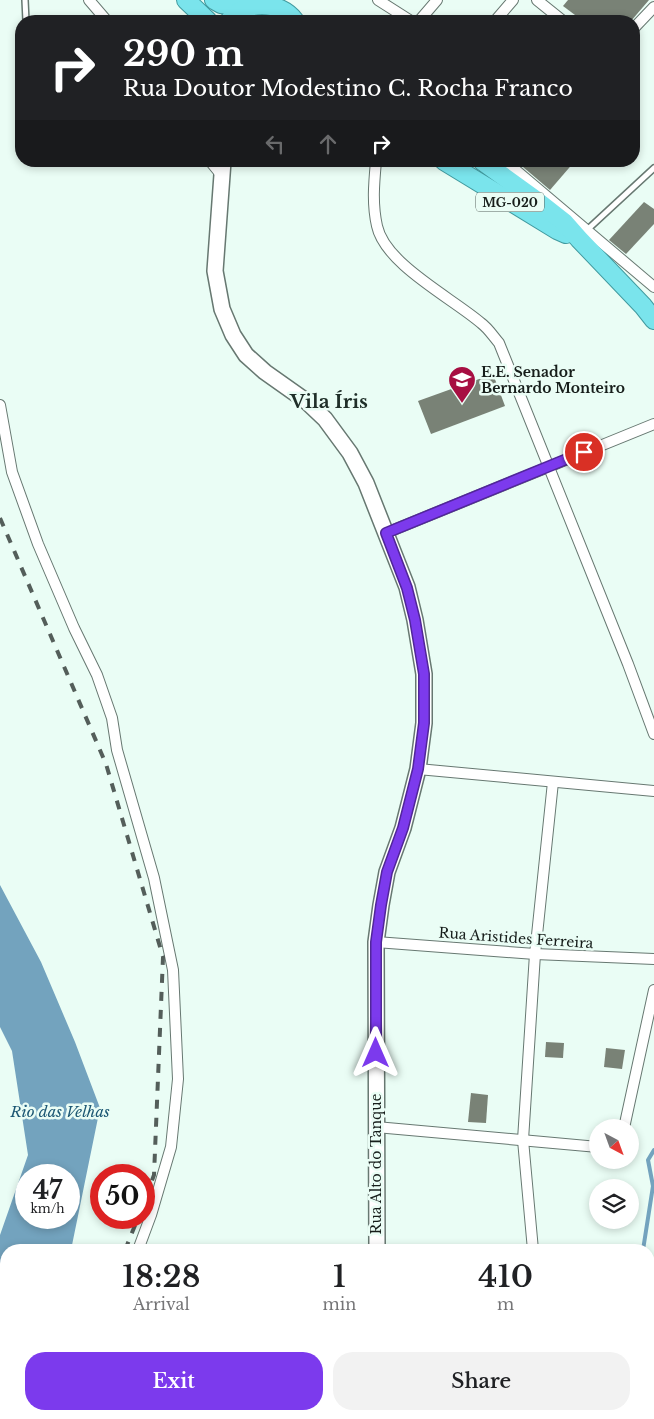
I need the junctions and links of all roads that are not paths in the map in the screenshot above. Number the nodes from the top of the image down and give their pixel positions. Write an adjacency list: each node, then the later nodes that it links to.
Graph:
1 (25, 0): 11 (lane)
2 (89, 0): 12 (street)
3 (186, 0): 13 (highway)
4 (214, 0): 9 (highway)
5 (378, 0): 16 (street)
6 (437, 0): 17 (street)
7 (512, 0): 18 (street)
8 (536, 0): 19 (street)
9 (245, 4): 14 (highway); 15 (highway)
10 (654, 7): 20 (street)
11 (26, 15)
12 (102, 15)
13 (202, 15)
14 (234, 15)
15 (289, 15)
16 (402, 15)
17 (424, 15)
18 (500, 15)
19 (555, 15)
20 (640, 22)
21 (215, 167): 28 (street)
22 (224, 167): 28 (main road, Rua Alto do Tanque)
23 (375, 167): 35 (street)
24 (453, 167): 29 (highway, MG-020)
25 (501, 167): 29 (street)
26 (506, 167): 30 (highway, MG-020)
27 (654, 168): 30 (lane)
28 (223, 178): 36 (main road, Rua Alto do Tanque)
29 (485, 187): 30 (highway, MG-020)
30 (583, 235): 31 (street); 32 (highway, MG-020)
31 (654, 287)
32 (654, 320)
33 (0, 405): 49 (street)
34 (654, 424): 35 (street)
35 (548, 467): 36 (street); 37 (street)
36 (386, 533): 38 (main road, Rua Alto do Tanque)
37 (654, 734)
38 (418, 769): 39 (street); 41 (main road, Rua Alto do Tanque)
39 (553, 782): 40 (street); 42 (street)
40 (654, 791)
41 (376, 942): 42 (street, Rua Aristides Ferreira); 46 (main road, Rua Alto do Tanque)
42 (535, 954): 43 (street, Rua Aristides Ferreira); 47 (street)
43 (654, 959)
44 (654, 990): 45 (street)
45 (626, 1119)
46 (376, 1127): 47 (street); 50 (main road, Rua Alto do Tanque)
47 (523, 1140): 48 (street); 51 (street)
48 (589, 1146)
49 (140, 1244)
50 (377, 1244)
51 (532, 1244)

